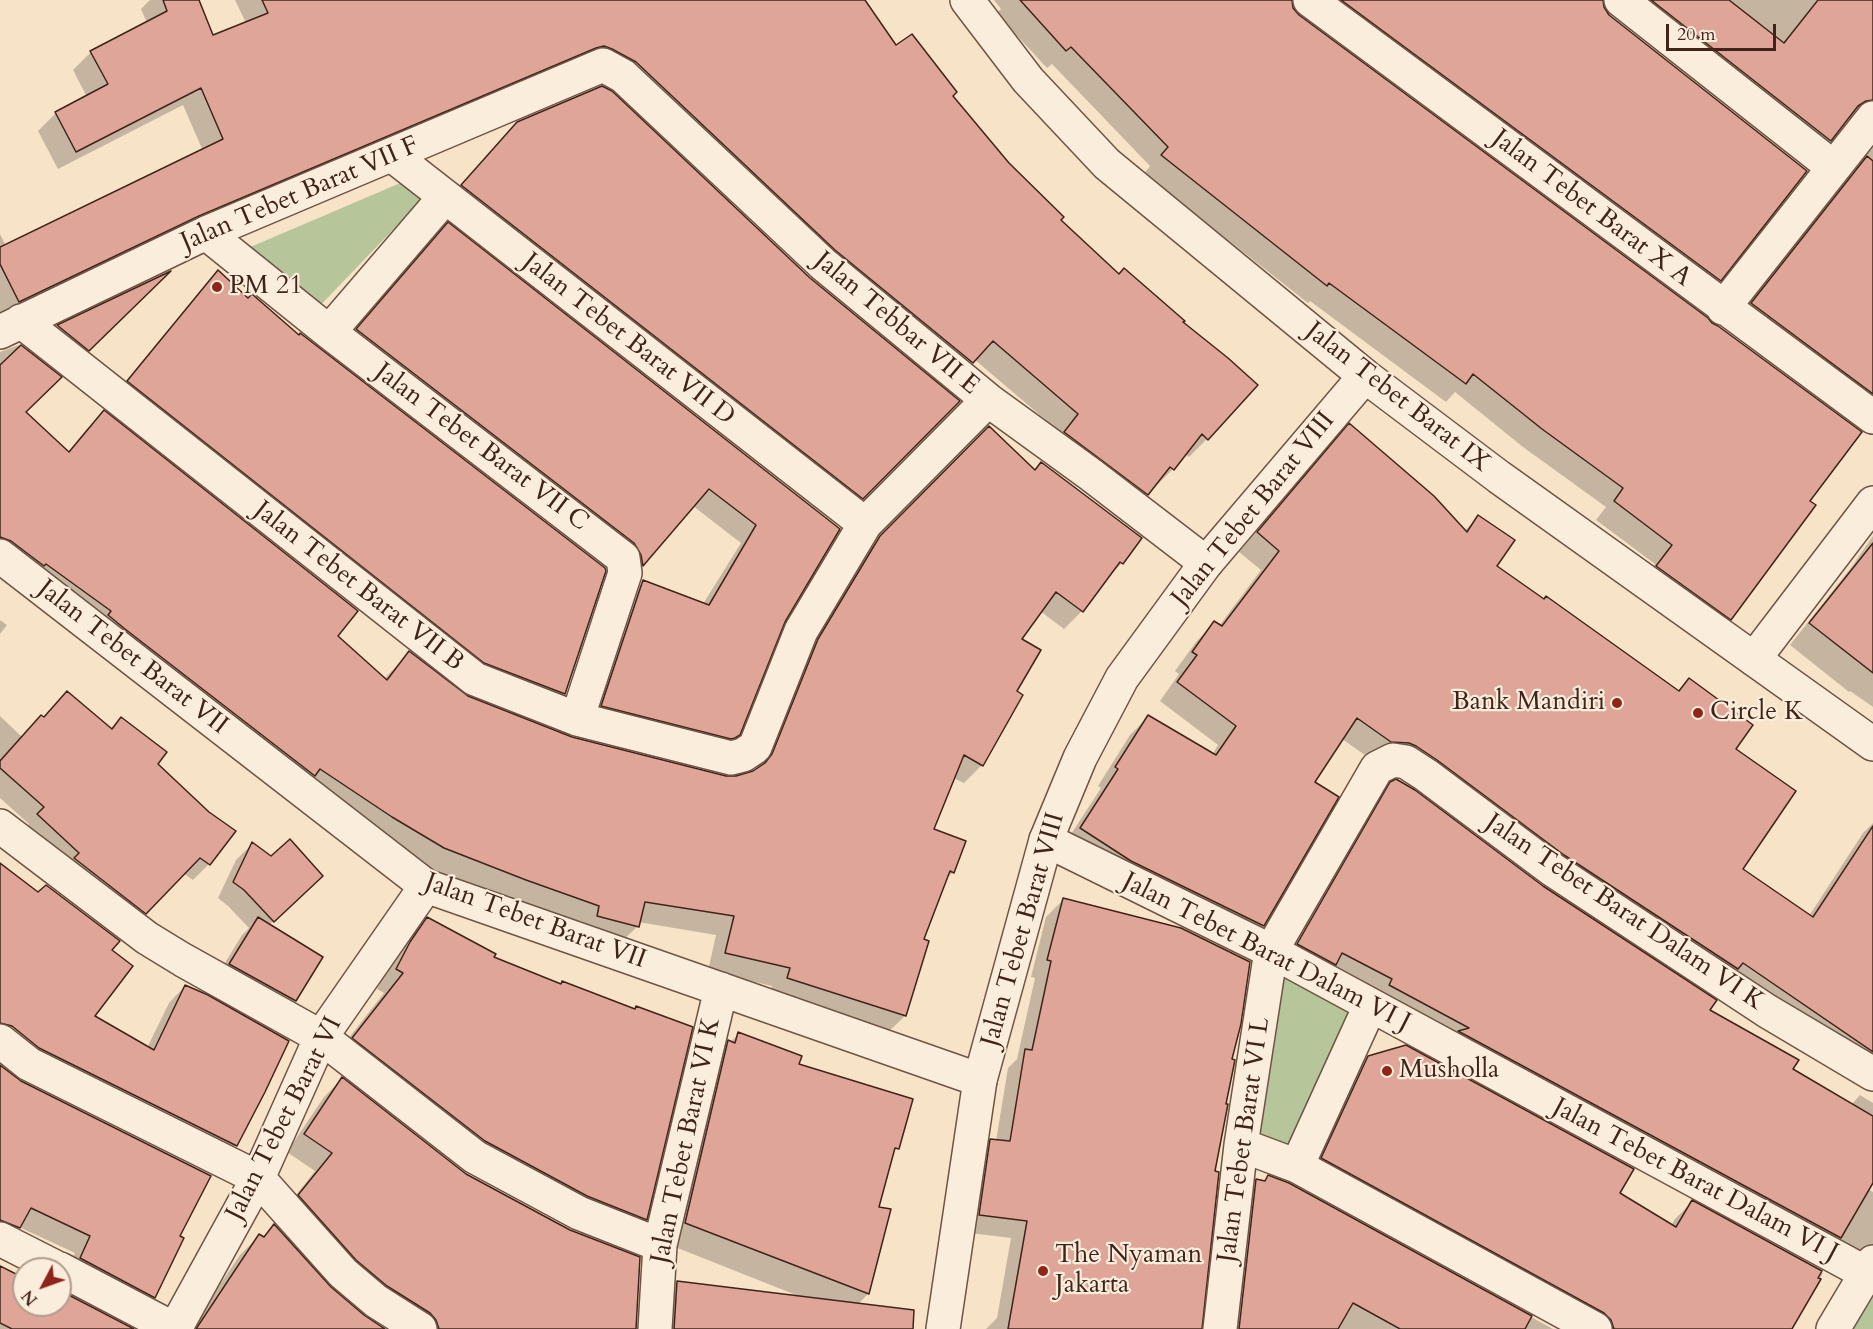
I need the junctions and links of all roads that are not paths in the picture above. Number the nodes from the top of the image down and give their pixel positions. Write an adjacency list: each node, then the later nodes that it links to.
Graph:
1 (967, 0): 13 (street, Jalan Tebet Barat IX)
2 (1310, 0): 10 (street, Jalan Tebet Barat X A)
3 (1621, 0): 7 (street)
4 (603, 65): 6 (street, Jalan Tebet Barat VII F); 14 (street, Jalan Tebbar VII E)
5 (1873, 118): 7 (street)
6 (392, 155): 8 (street, Jalan Tebet Barat VII D); 9 (street, Jalan Tebet Barat VII F)
7 (1833, 167): 10 (street)
8 (445, 197): 12 (street); 17 (street, Jalan Tebet Barat VII D)
9 (206, 233): 11 (street, Jalan Tebet Barat VII F); 12 (street, Jalan Tebet Barat VII C)
10 (1723, 308): 15 (street, Jalan Tebet Barat X A)
11 (11, 326): 21 (street, Jalan Tebet Barat VII B)
12 (329, 332): 21 (street, Jalan Tebet Barat VII C)
13 (1365, 376): 19 (street, Jalan Tebet Barat VIII); 20 (street, Jalan Tebet Barat IX)
14 (988, 400): 17 (street); 19 (street, Jalan Tebbar VII E)
15 (1873, 417)
16 (1873, 502): 20 (street)
17 (865, 524): 21 (street, Jalan Tebet Barat VII B)
18 (0, 556): 25 (street, Jalan Tebet Barat VII)
19 (1206, 564): 24 (street, Jalan Tebet Barat VIII)
20 (1754, 659): 22 (street, Jalan Tebet Barat IX)
21 (577, 718)
22 (1873, 744)
23 (0, 826): 29 (street)
24 (1046, 840): 26 (street, Jalan Tebet Barat Dalam VI J); 32 (street, Jalan Tebet Barat VIII)
25 (426, 886): 27 (street, Jalan Tebet Barat VII); 29 (street, Jalan Tebet Barat VI)
26 (1271, 951): 28 (street, Jalan Tebet Barat Dalam VI J); 31 (street, Jalan Tebet Barat Dalam VI K); 33 (street, Jalan Tebet Barat VI L)
27 (721, 989): 32 (street, Jalan Tebet Barat VII); 37 (street, Jalan Tebet Barat VI K)
28 (1370, 1006): 34 (street); 39 (street, Jalan Tebet Barat Dalam VI J)
29 (321, 1036): 35 (street, Jalan Tebet Barat VI); 37 (street)
30 (0, 1041): 35 (street)
31 (1873, 1074)
32 (980, 1080): 44 (street, Jalan Tebet Barat VIII)
33 (1241, 1144): 34 (street); 45 (street, Jalan Tebet Barat VI L)
34 (1297, 1166): 46 (street)
35 (258, 1178): 41 (street, Jalan Tebet Barat VI); 42 (street)
36 (0, 1239): 38 (street)
37 (660, 1245): 43 (street, Jalan Tebet Barat VI K)
38 (36, 1257)
39 (1871, 1271): 47 (street)
40 (72, 1275): 41 (street)
41 (175, 1329)
42 (420, 1329)
43 (655, 1329)
44 (943, 1329)
45 (1220, 1329)
46 (1595, 1329)
47 (1833, 1329)

